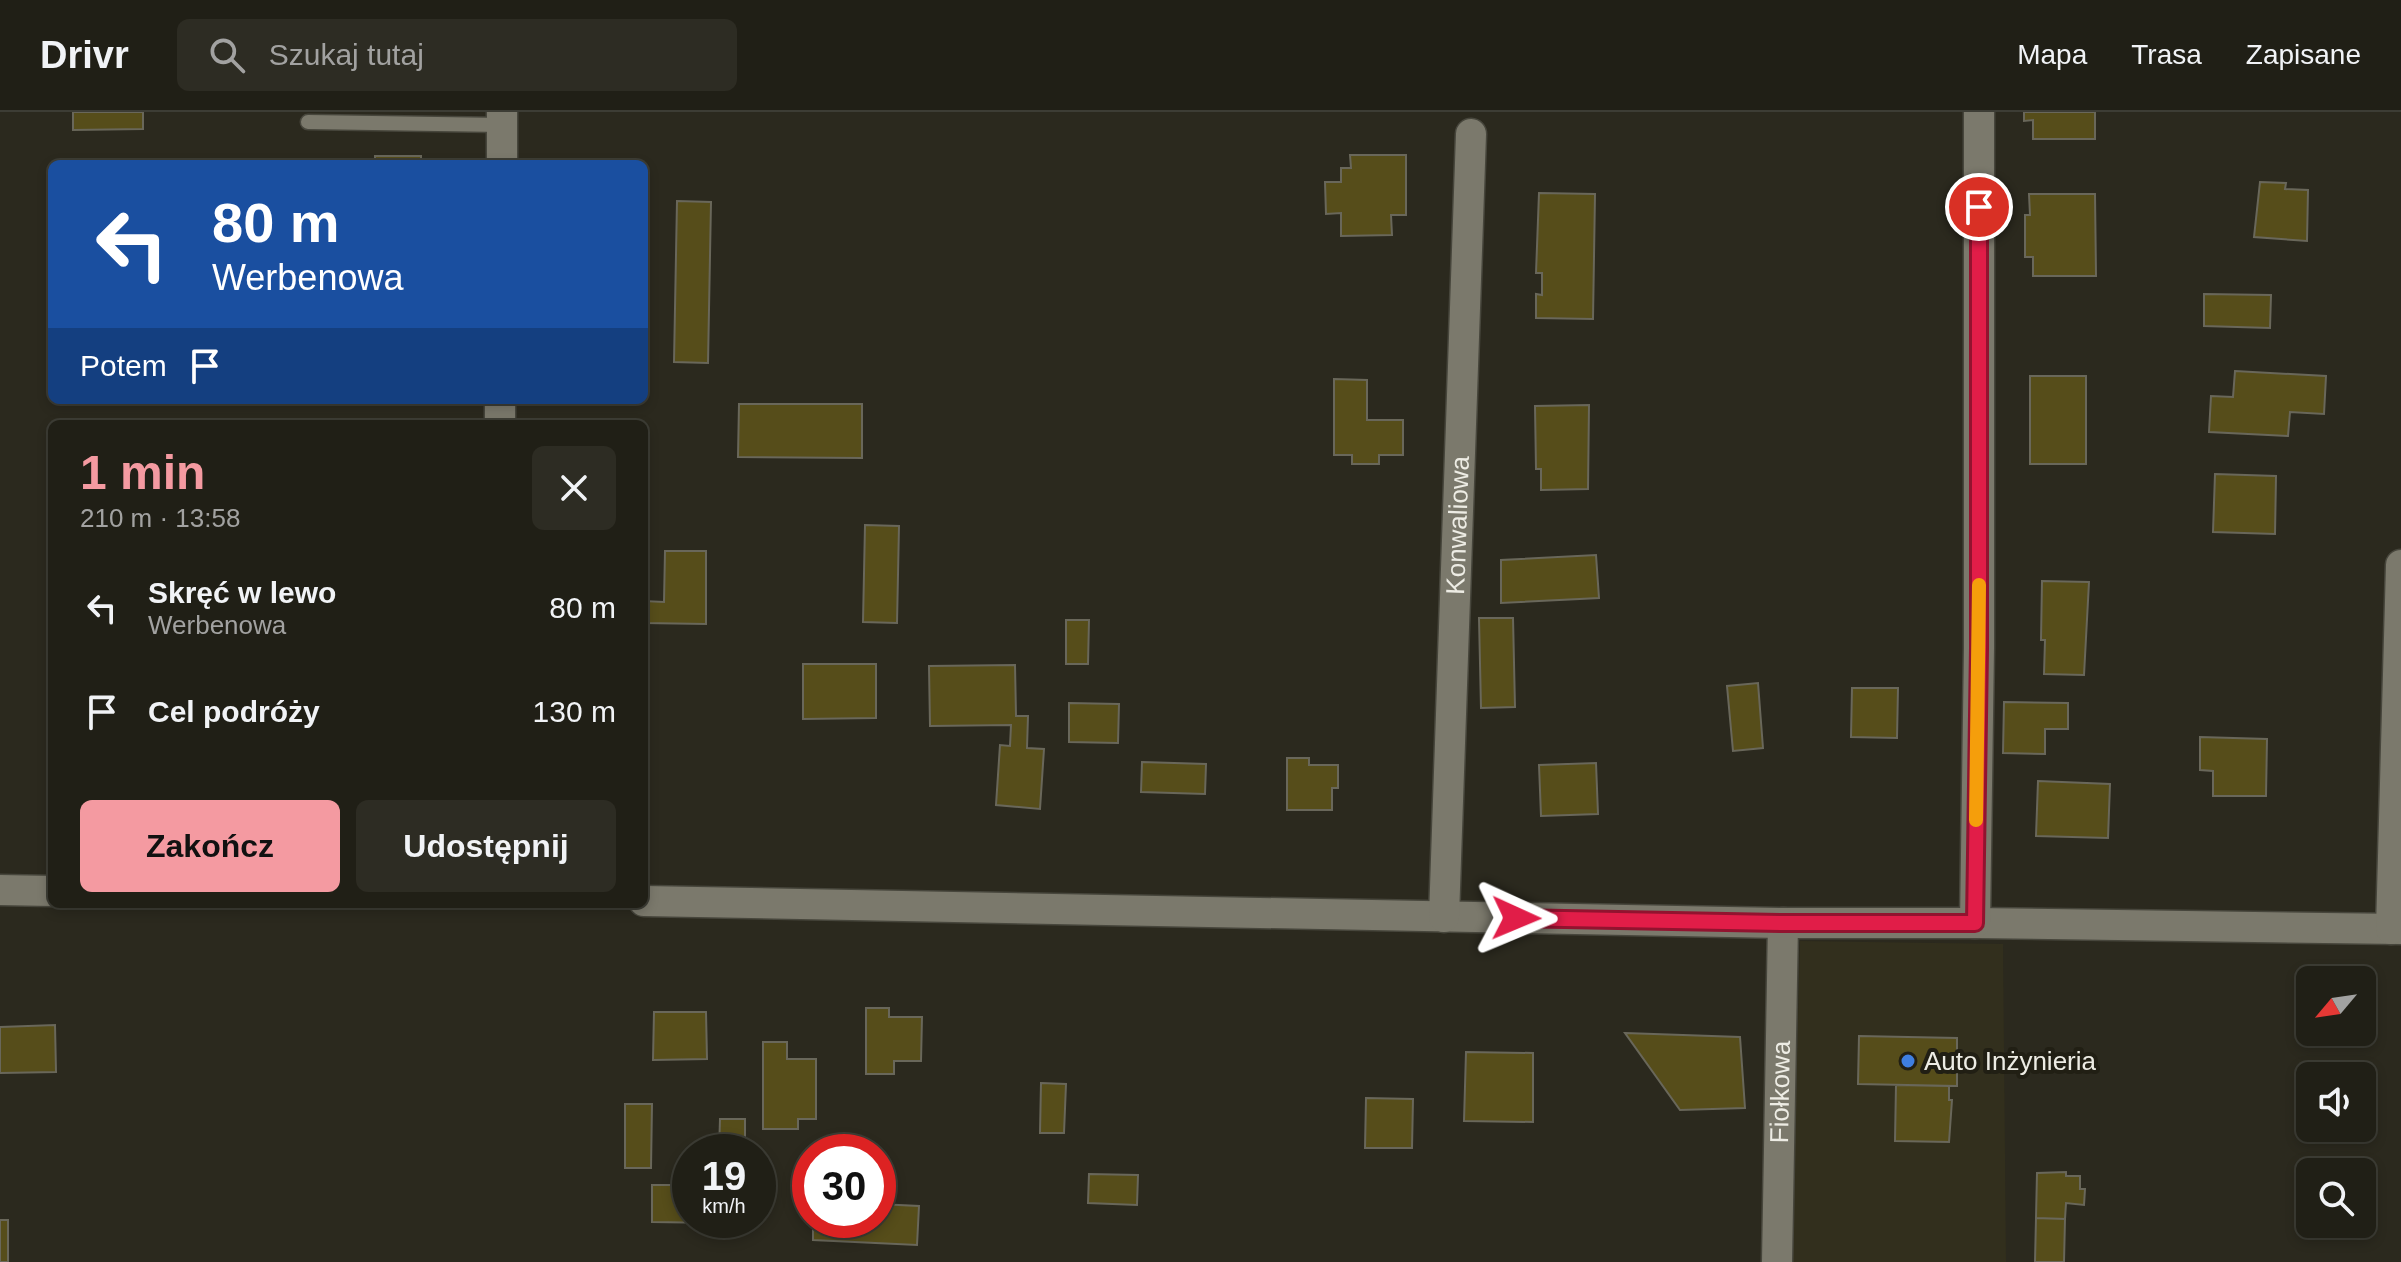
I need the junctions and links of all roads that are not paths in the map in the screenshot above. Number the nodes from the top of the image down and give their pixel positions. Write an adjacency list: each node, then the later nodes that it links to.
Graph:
1 (1979, 112): 12 (street)
2 (502, 118): 3 (lane); 5 (street)
3 (308, 122)
4 (1471, 134): 10 (street, Konwaliowa)
5 (502, 160)
6 (2401, 565): 13 (street)
7 (0, 890): 8 (street)
8 (48, 891)
9 (648, 901): 10 (street)
10 (1444, 917): 11 (street)
11 (1783, 923): 12 (street); 14 (street, Fiołkowa)
12 (1975, 923): 13 (street)
13 (2396, 929)
14 (1777, 1262)

